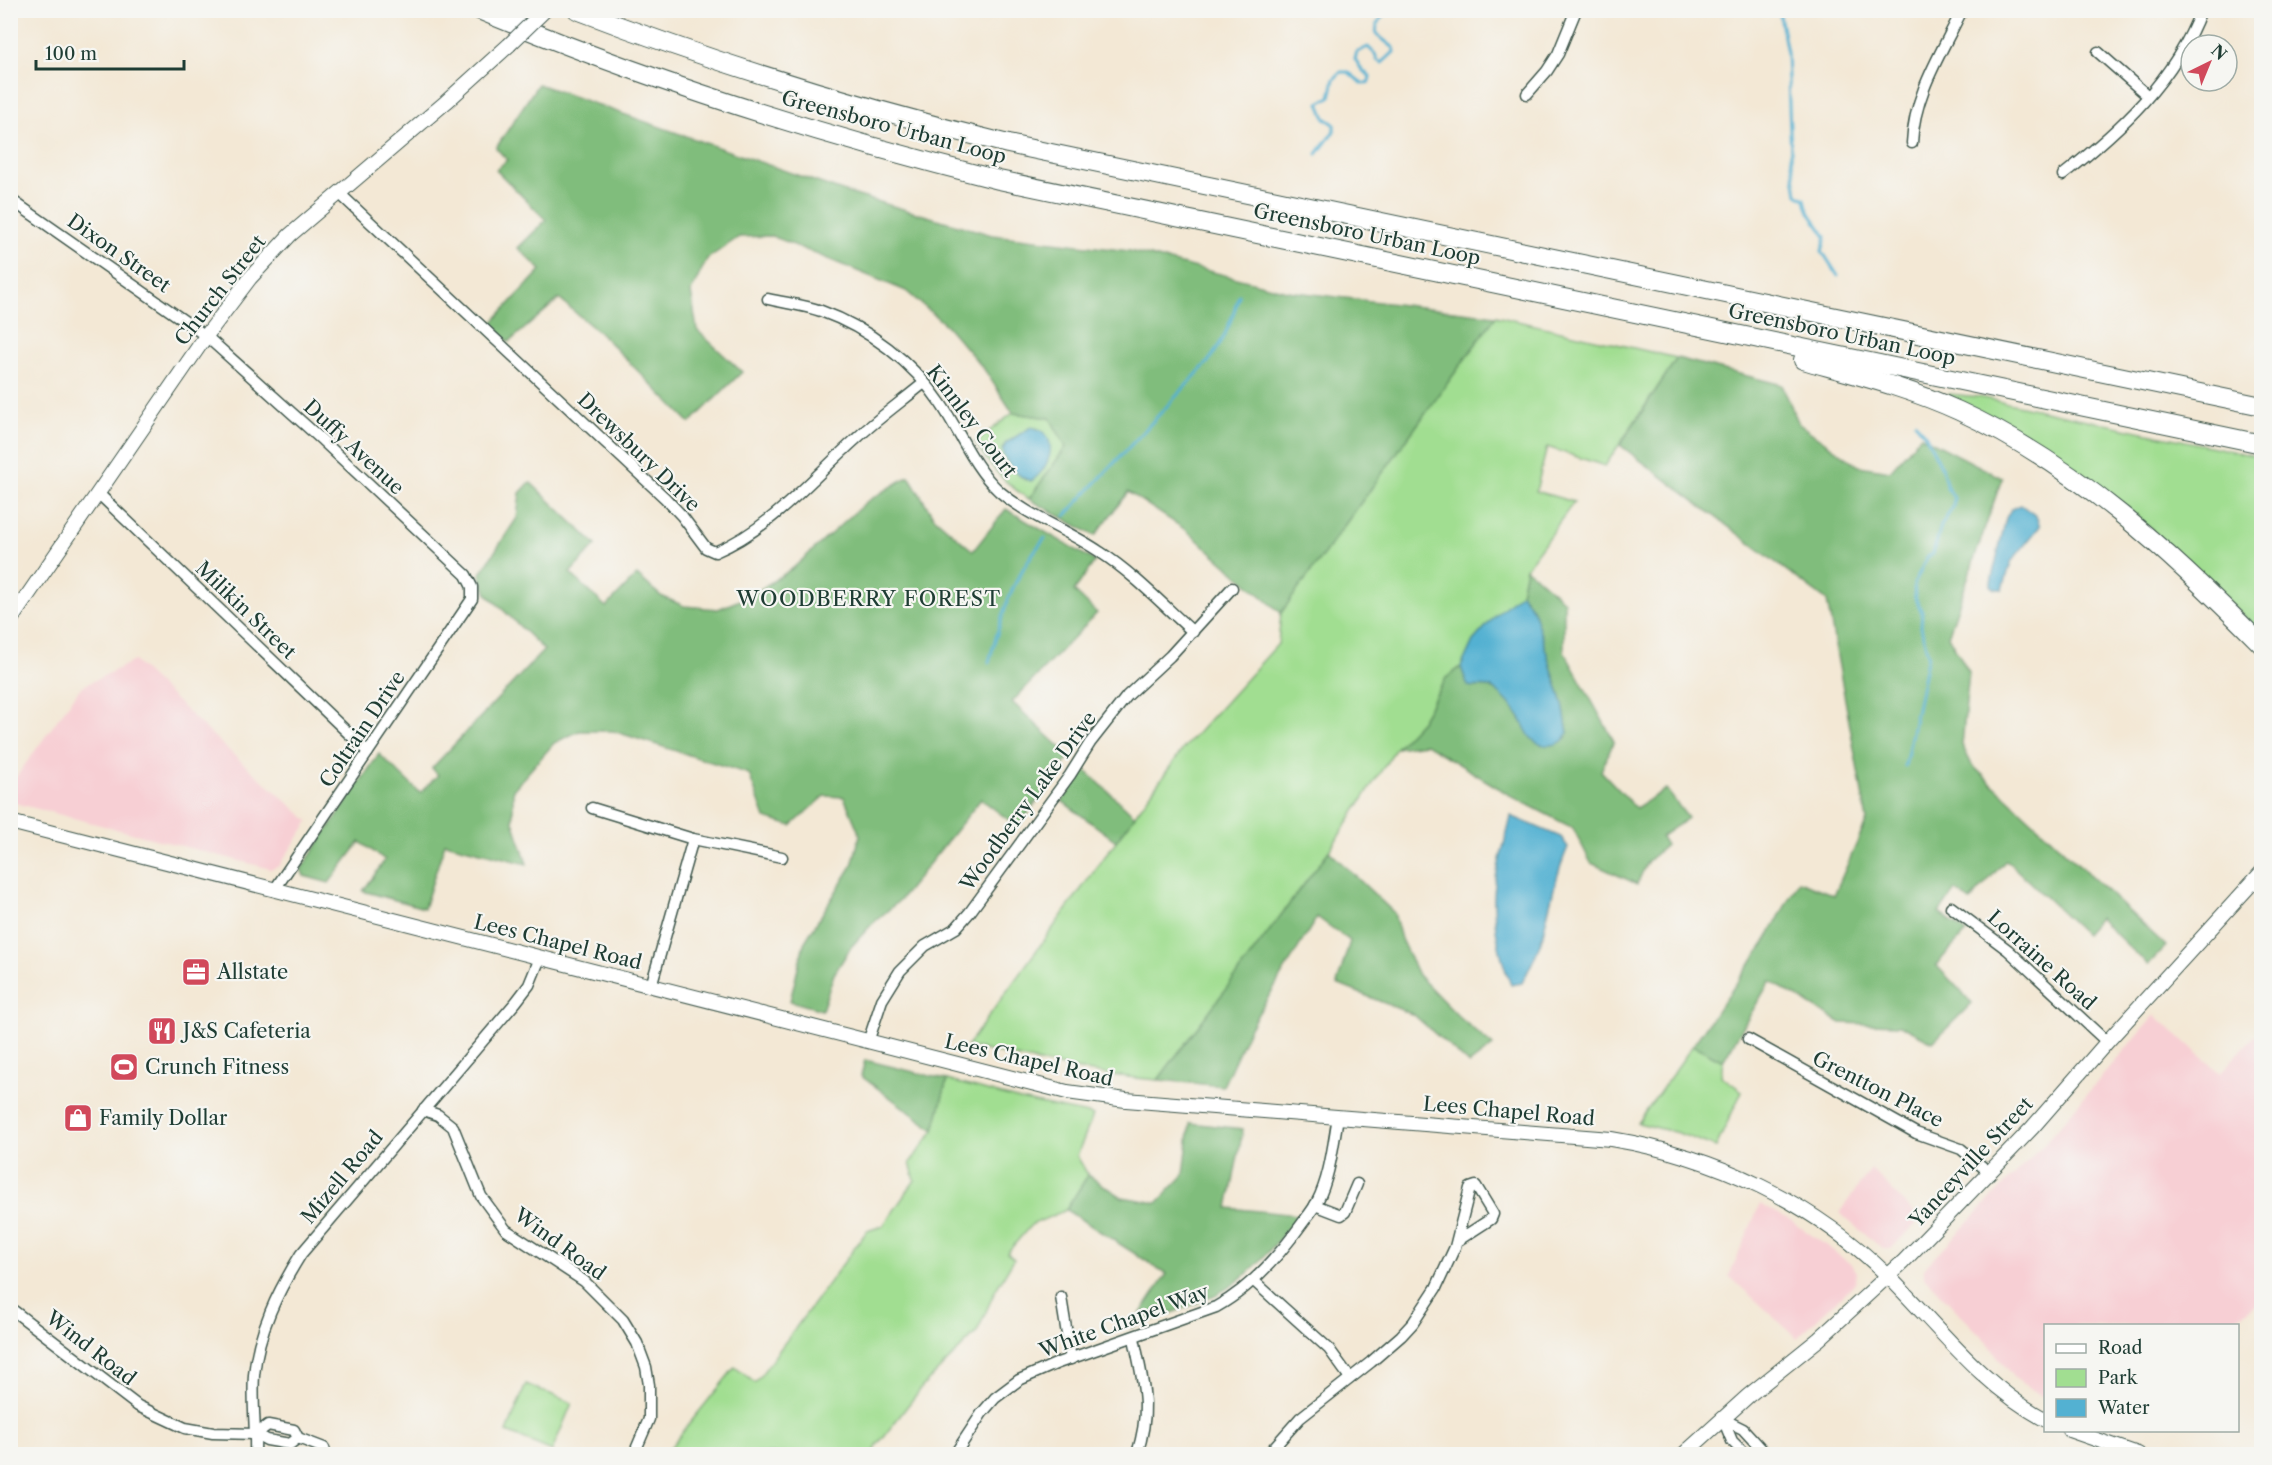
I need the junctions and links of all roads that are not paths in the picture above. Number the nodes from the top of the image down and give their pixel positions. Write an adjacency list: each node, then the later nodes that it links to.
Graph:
1 (479, 10): 15 (highway, Greensboro Urban Loop)
2 (545, 10): 12 (main road, Church Street, bridge)
3 (577, 10): 18 (highway, Greensboro Urban Loop)
4 (1576, 10): 8 (street)
5 (1962, 10): 10 (street)
6 (2201, 10): 9 (street)
7 (2098, 52): 9 (street)
8 (1527, 94)
9 (2148, 96): 11 (street)
10 (1912, 143)
11 (2063, 175)
12 (339, 193): 16 (main road, Church Street); 17 (street, Drewsbury Drive)
13 (10, 199): 16 (street, Dixon Street)
14 (768, 299): 17 (street, Kinnley Court)
15 (1663, 319): 19 (highway, Greensboro Urban Loop); 25 (highway)
16 (206, 336): 20 (main road, Church Street); 21 (street, Duffy Avenue)
17 (924, 383): 24 (street, Kinnley Court)
18 (2262, 406)
19 (2262, 444)
20 (98, 493): 23 (main road, Church Street); 26 (street, Milikin Street)
21 (472, 587): 26 (street, Coltrain Drive)
22 (1232, 588): 24 (street, Woodberry Lake Drive)
23 (10, 621)
24 (1193, 632): 37 (street, Woodberry Lake Drive)
25 (2262, 645)
26 (368, 752): 32 (street, Coltrain Drive)
27 (592, 808): 29 (street)
28 (10, 822): 32 (main road, Lees Chapel Road)
29 (693, 839): 30 (street); 35 (street)
30 (782, 857)
31 (2262, 872): 38 (main road, Yanceyville Street)
32 (275, 890): 34 (main road, Lees Chapel Road)
33 (1951, 907): 38 (street, Lorraine Road)
34 (540, 958): 35 (main road, Lees Chapel Road); 39 (street, Mizell Road)
35 (651, 986): 37 (main road, Lees Chapel Road)
36 (1748, 1039): 41 (street, Grentton Place)
37 (868, 1042): 40 (main road, Lees Chapel Road)
38 (2107, 1042): 41 (main road, Yanceyville Street)
39 (423, 1110): 55 (street, Mizell Road); 59 (street, Wind Road)
40 (1338, 1117): 43 (street, White Chapel Way); 45 (main road, Lees Chapel Road)
41 (1990, 1173): 45 (main road, Yanceyville Street)
42 (1357, 1184): 43 (street)
43 (1315, 1205): 46 (street, White Chapel Way)
44 (1457, 1241): 44 (street); 51 (street)
45 (1887, 1276): 52 (main road, Yanceyville Street); 53 (main road, Lees Chapel Road)
46 (1254, 1281): 49 (street, White Chapel Way); 51 (street)
47 (1061, 1297): 50 (street)
48 (10, 1308): 55 (street, Wind Road)
49 (1134, 1338): 50 (street, White Chapel Way); 61 (street)
50 (1071, 1359): 60 (street, White Chapel Way)
51 (1350, 1378): 62 (street)
52 (1723, 1419): 56 (street); 63 (main road, Yanceyville Street); 64 (street)
53 (2044, 1419)
54 (2072, 1432): 65 (main road)
55 (256, 1434): 57 (street, Mizell Road); 58 (street, Wind Road)
56 (1761, 1453)
57 (255, 1455)
58 (326, 1455)
59 (634, 1455)
60 (955, 1455)
61 (1137, 1455)
62 (1268, 1455)
63 (1684, 1455)
64 (1744, 1455)
65 (2138, 1455)

